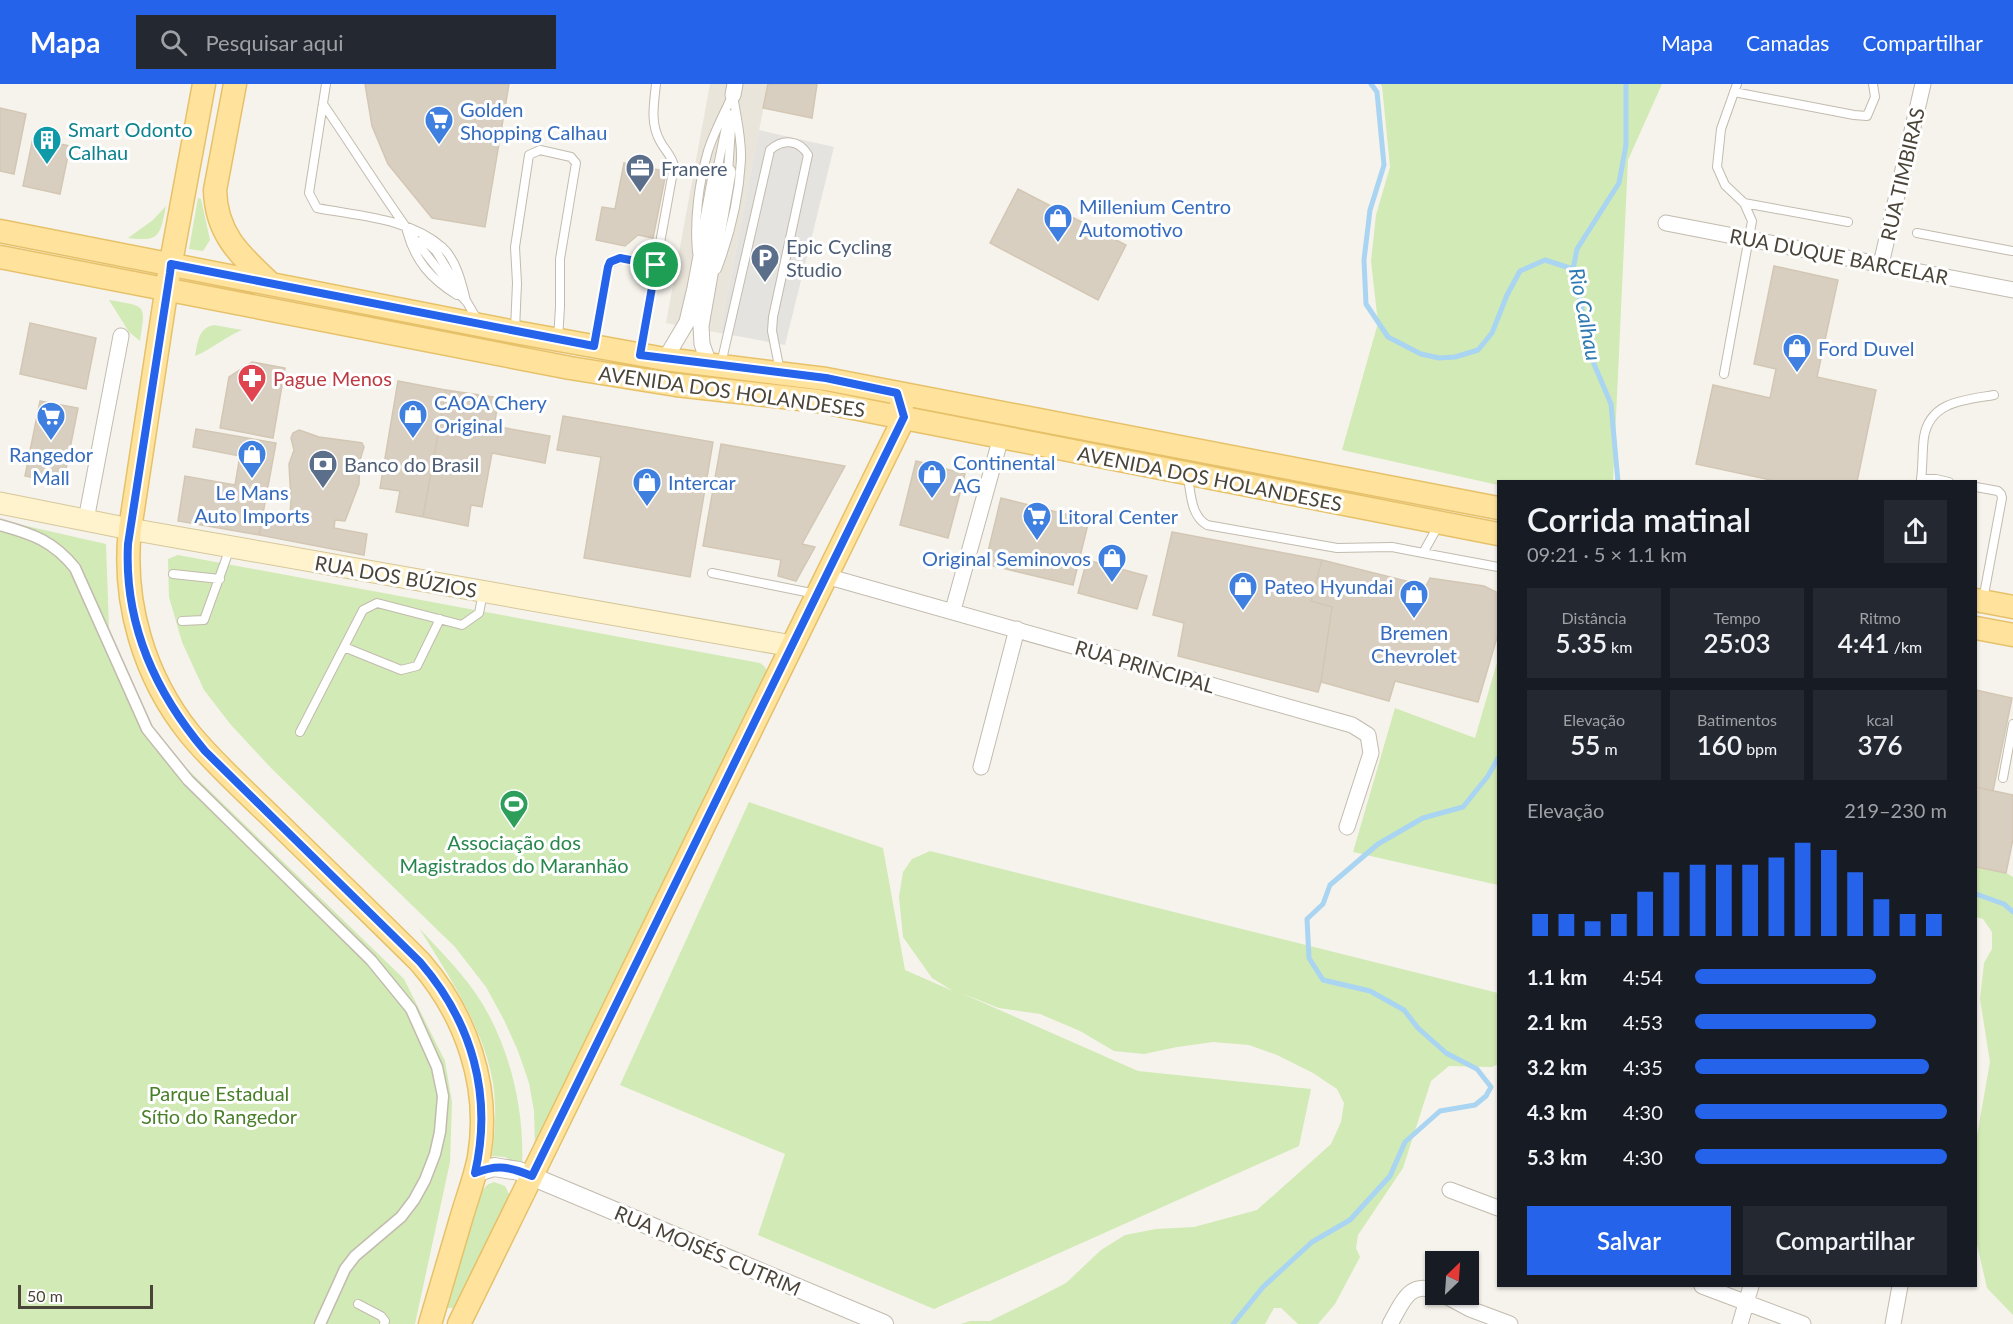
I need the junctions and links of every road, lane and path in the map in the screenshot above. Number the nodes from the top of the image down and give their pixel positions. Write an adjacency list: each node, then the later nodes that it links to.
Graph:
1 (204, 84): 20 (main road)
2 (235, 84): 24 (main road)
3 (326, 84): 9 (lane)
4 (656, 84): 22 (lane)
5 (1873, 84): 7 (lane)
6 (1923, 84): 21 (street, RUA TIMBIRAS)
7 (1736, 88): 11 (lane)
8 (734, 89): 10 (lane); 23 (lane); 27 (lane)
9 (323, 104): 14 (lane); 14 (lane)
10 (723, 171): 23 (street); 27 (street)
11 (1744, 203): 12 (lane); 17 (lane)
12 (1848, 222)
13 (1666, 223): 17 (street, RUA DUQUE BARCELAR)
14 (406, 225): 28 (lane); 28 (lane)
15 (0, 231): 20 (main road, AVENIDA DOS HOLANDESES)
16 (1917, 233): 18 (lane)
17 (1749, 239): 21 (street, RUA DUQUE BARCELAR); 38 (lane)
18 (2013, 250)
19 (0, 257): 25 (main road, AVENIDA DOS HOLANDESES)
20 (171, 264): 24 (main road, AVENIDA DOS HOLANDESES); 25 (main road)
21 (1881, 264): 26 (street, RUA DUQUE BARCELAR)
22 (656, 265): 33 (lane); 34 (lane)
23 (699, 268): 35 (street)
24 (271, 284): 29 (main road, AVENIDA DOS HOLANDESES)
25 (167, 289): 41 (main road, AVENIDA DOS HOLANDESES); 52 (main road)
26 (2013, 290)
27 (708, 293): 36 (street)
28 (466, 301): 29 (lane)
29 (481, 326): 30 (main road, AVENIDA DOS HOLANDESES)
30 (515, 332): 32 (main road, AVENIDA DOS HOLANDESES); 32 (lane)
31 (121, 336): 49 (street)
32 (558, 340): 33 (main road, AVENIDA DOS HOLANDESES)
33 (594, 346): 34 (main road, AVENIDA DOS HOLANDESES)
34 (640, 355): 35 (main road, AVENIDA DOS HOLANDESES)
35 (665, 359): 36 (main road, AVENIDA DOS HOLANDESES)
36 (715, 365): 37 (main road, AVENIDA DOS HOLANDESES); 37 (lane)
37 (780, 372): 39 (main road, AVENIDA DOS HOLANDESES)
38 (1724, 374)
39 (897, 393): 41 (main road); 48 (main road, AVENIDA DOS HOLANDESES)
40 (1994, 395): 44 (lane)
41 (904, 417): 42 (main road, AVENIDA DOS HOLANDESES); 60 (main road)
42 (1000, 437): 43 (main road, AVENIDA DOS HOLANDESES); 64 (street)
43 (1187, 473): 50 (main road, AVENIDA DOS HOLANDESES); 55 (lane)
44 (1921, 480): 45 (lane)
45 (1940, 480)
46 (1977, 487): 62 (lane)
47 (0, 503): 49 (main road, RUA DOS BÚZIOS)
48 (1497, 508)
49 (86, 520): 52 (main road, RUA DOS BÚZIOS)
50 (1440, 523): 53 (main road, AVENIDA DOS HOLANDESES); 55 (lane)
51 (0, 525): 89 (street)
52 (130, 529): 54 (main road, RUA DOS BÚZIOS); 77 (main road)
53 (1497, 534)
54 (231, 547): 59 (lane); 61 (main road, RUA DOS BÚZIOS)
55 (1423, 553): 56 (lane)
56 (1497, 567)
57 (712, 573): 60 (lane)
58 (173, 574): 59 (lane)
59 (220, 579): 66 (lane)
60 (822, 585): 64 (street, RUA PRINCIPAL); 70 (main road)
61 (484, 592): 65 (lane); 70 (main road, RUA DOS BÚZIOS)
62 (1979, 601): 63 (main road)
63 (2013, 607)
64 (953, 610): 68 (street, RUA PRINCIPAL)
65 (440, 619): 71 (lane); 71 (lane)
66 (182, 621)
67 (1977, 628): 69 (main road)
68 (1017, 629): 74 (street); 76 (street, RUA PRINCIPAL)
69 (2013, 635)
70 (792, 646): 78 (main road)
71 (344, 647): 73 (lane)
72 (2013, 724): 75 (lane)
73 (300, 732)
74 (981, 767)
75 (2003, 778)
76 (1347, 827)
77 (475, 1173): 78 (street, RUA MOISÉS CUTRIM); 91 (main road)
78 (532, 1176): 92 (main road); 93 (street, RUA MOISÉS CUTRIM)
79 (1450, 1190): 80 (street)
80 (1497, 1208)
81 (1705, 1287): 85 (street)
82 (1751, 1287): 85 (street)
83 (1900, 1287): 98 (street)
84 (1425, 1288): 94 (street)
85 (1746, 1302): 96 (street); 97 (street)
86 (358, 1304): 90 (lane)
87 (1454, 1305): 88 (street)
88 (1468, 1317): 95 (street)
89 (320, 1324)
90 (384, 1324)
91 (430, 1324)
92 (459, 1324)
93 (884, 1324)
94 (1390, 1324)
95 (1509, 1324)
96 (1740, 1324)
97 (1803, 1324)
98 (1893, 1324)

